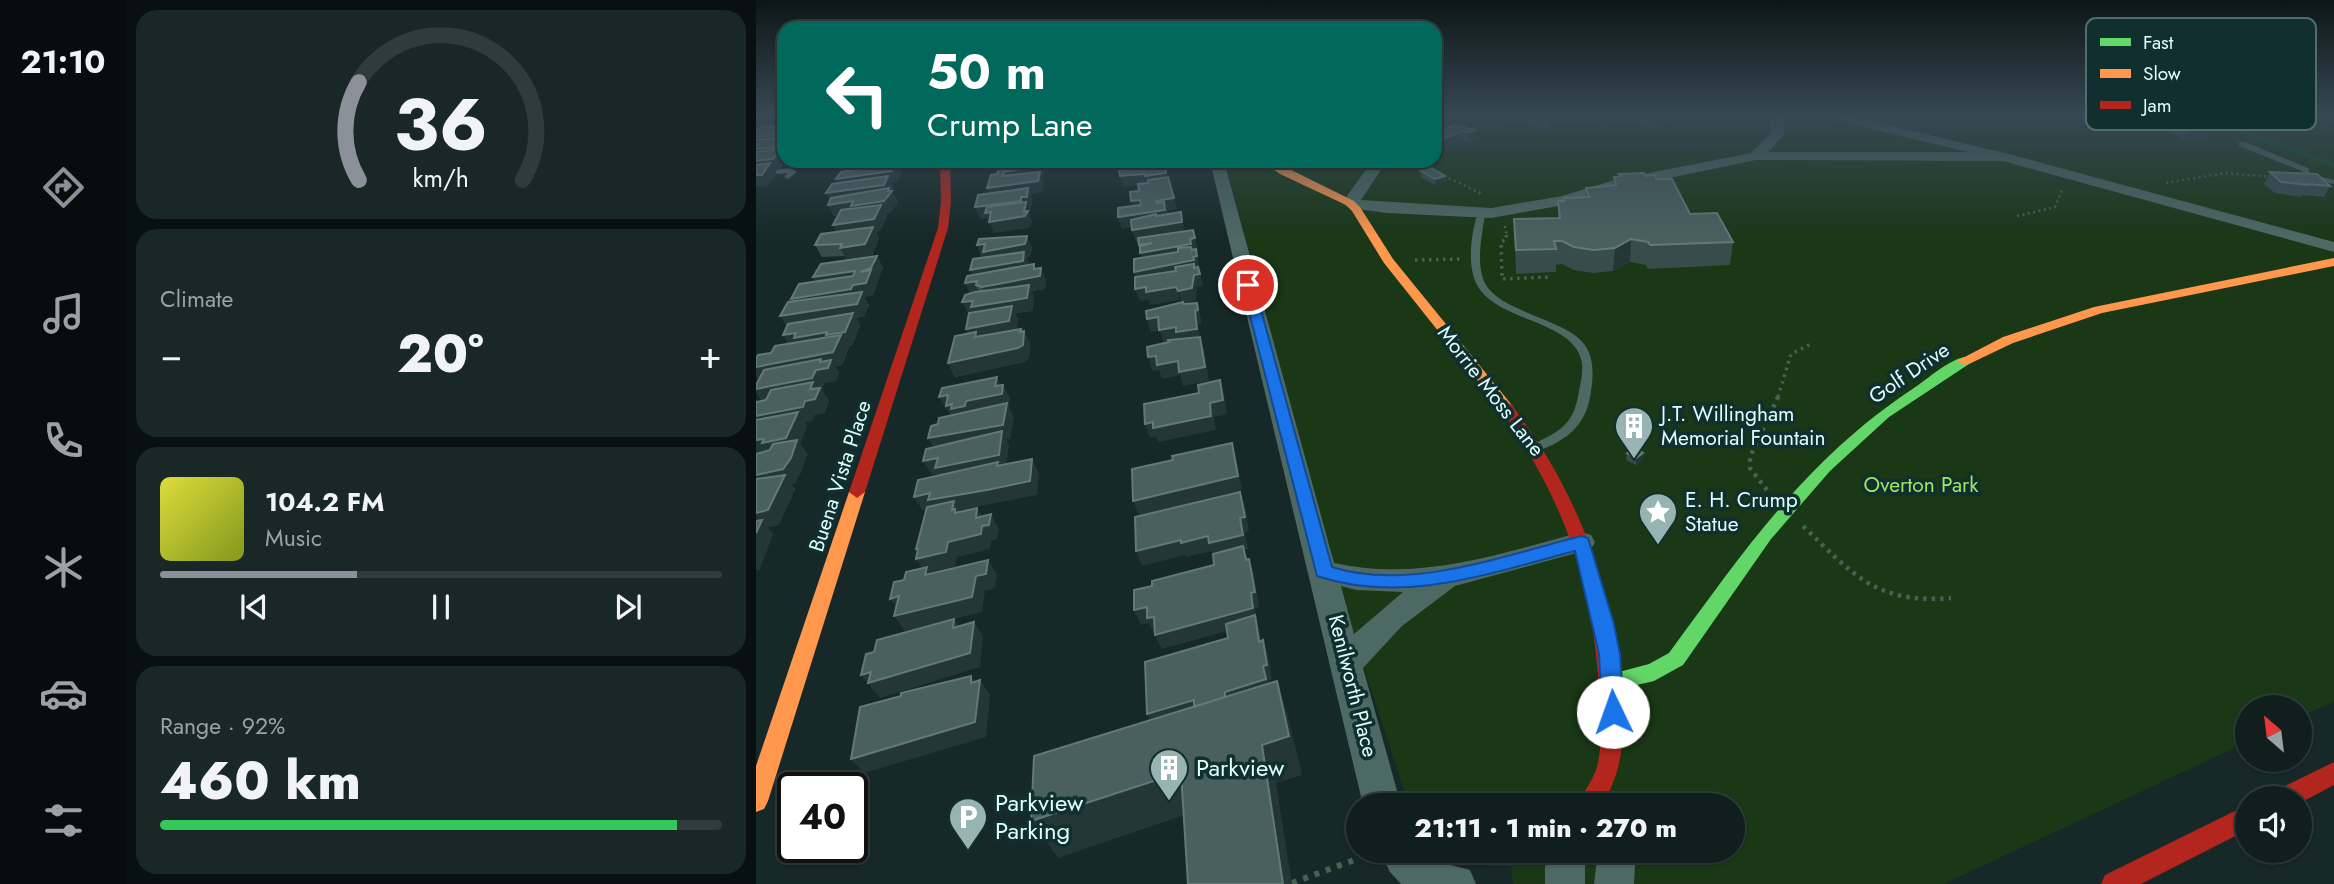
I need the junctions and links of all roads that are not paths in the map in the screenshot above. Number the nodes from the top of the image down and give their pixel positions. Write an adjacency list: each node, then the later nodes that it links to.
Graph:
1 (1755, 156): 12 (street)
2 (2004, 156): 13 (street)
3 (2272, 156): 10 (lane)
4 (945, 168): 25 (street, Buena Vista Place)
5 (1219, 168): 17 (street, Kenilworth Place)
6 (1280, 168): 11 (street, Morrie Moss Lane)
7 (1375, 168): 11 (street)
8 (756, 174): 9 (lane)
9 (788, 177)
10 (2334, 182)
11 (1350, 203): 12 (street); 15 (street, Morrie Moss Lane)
12 (1481, 214): 15 (lane)
13 (2334, 247)
14 (2334, 262): 20 (street, Golf Drive)
15 (1537, 447): 16 (street, Morrie Moss Lane)
16 (1581, 542): 18 (street); 20 (street, Morrie Moss Lane)
17 (1324, 571): 18 (street); 19 (street, Kenilworth Place)
18 (1452, 576): 19 (street)
19 (1347, 664): 24 (street, Kenilworth Place)
20 (1611, 682): 23 (street, Morrie Moss Lane)
21 (2334, 773): 22 (street)
22 (2309, 786)
23 (1610, 789)
24 (1379, 793)
25 (756, 801)
26 (2235, 826): 30 (street)
27 (1406, 863): 31 (street)
28 (1566, 863): 32 (street)
29 (1616, 863): 33 (street)
30 (2168, 873): 34 (street)
31 (1456, 884)
32 (1564, 884)
33 (1614, 884)
34 (2114, 884)

